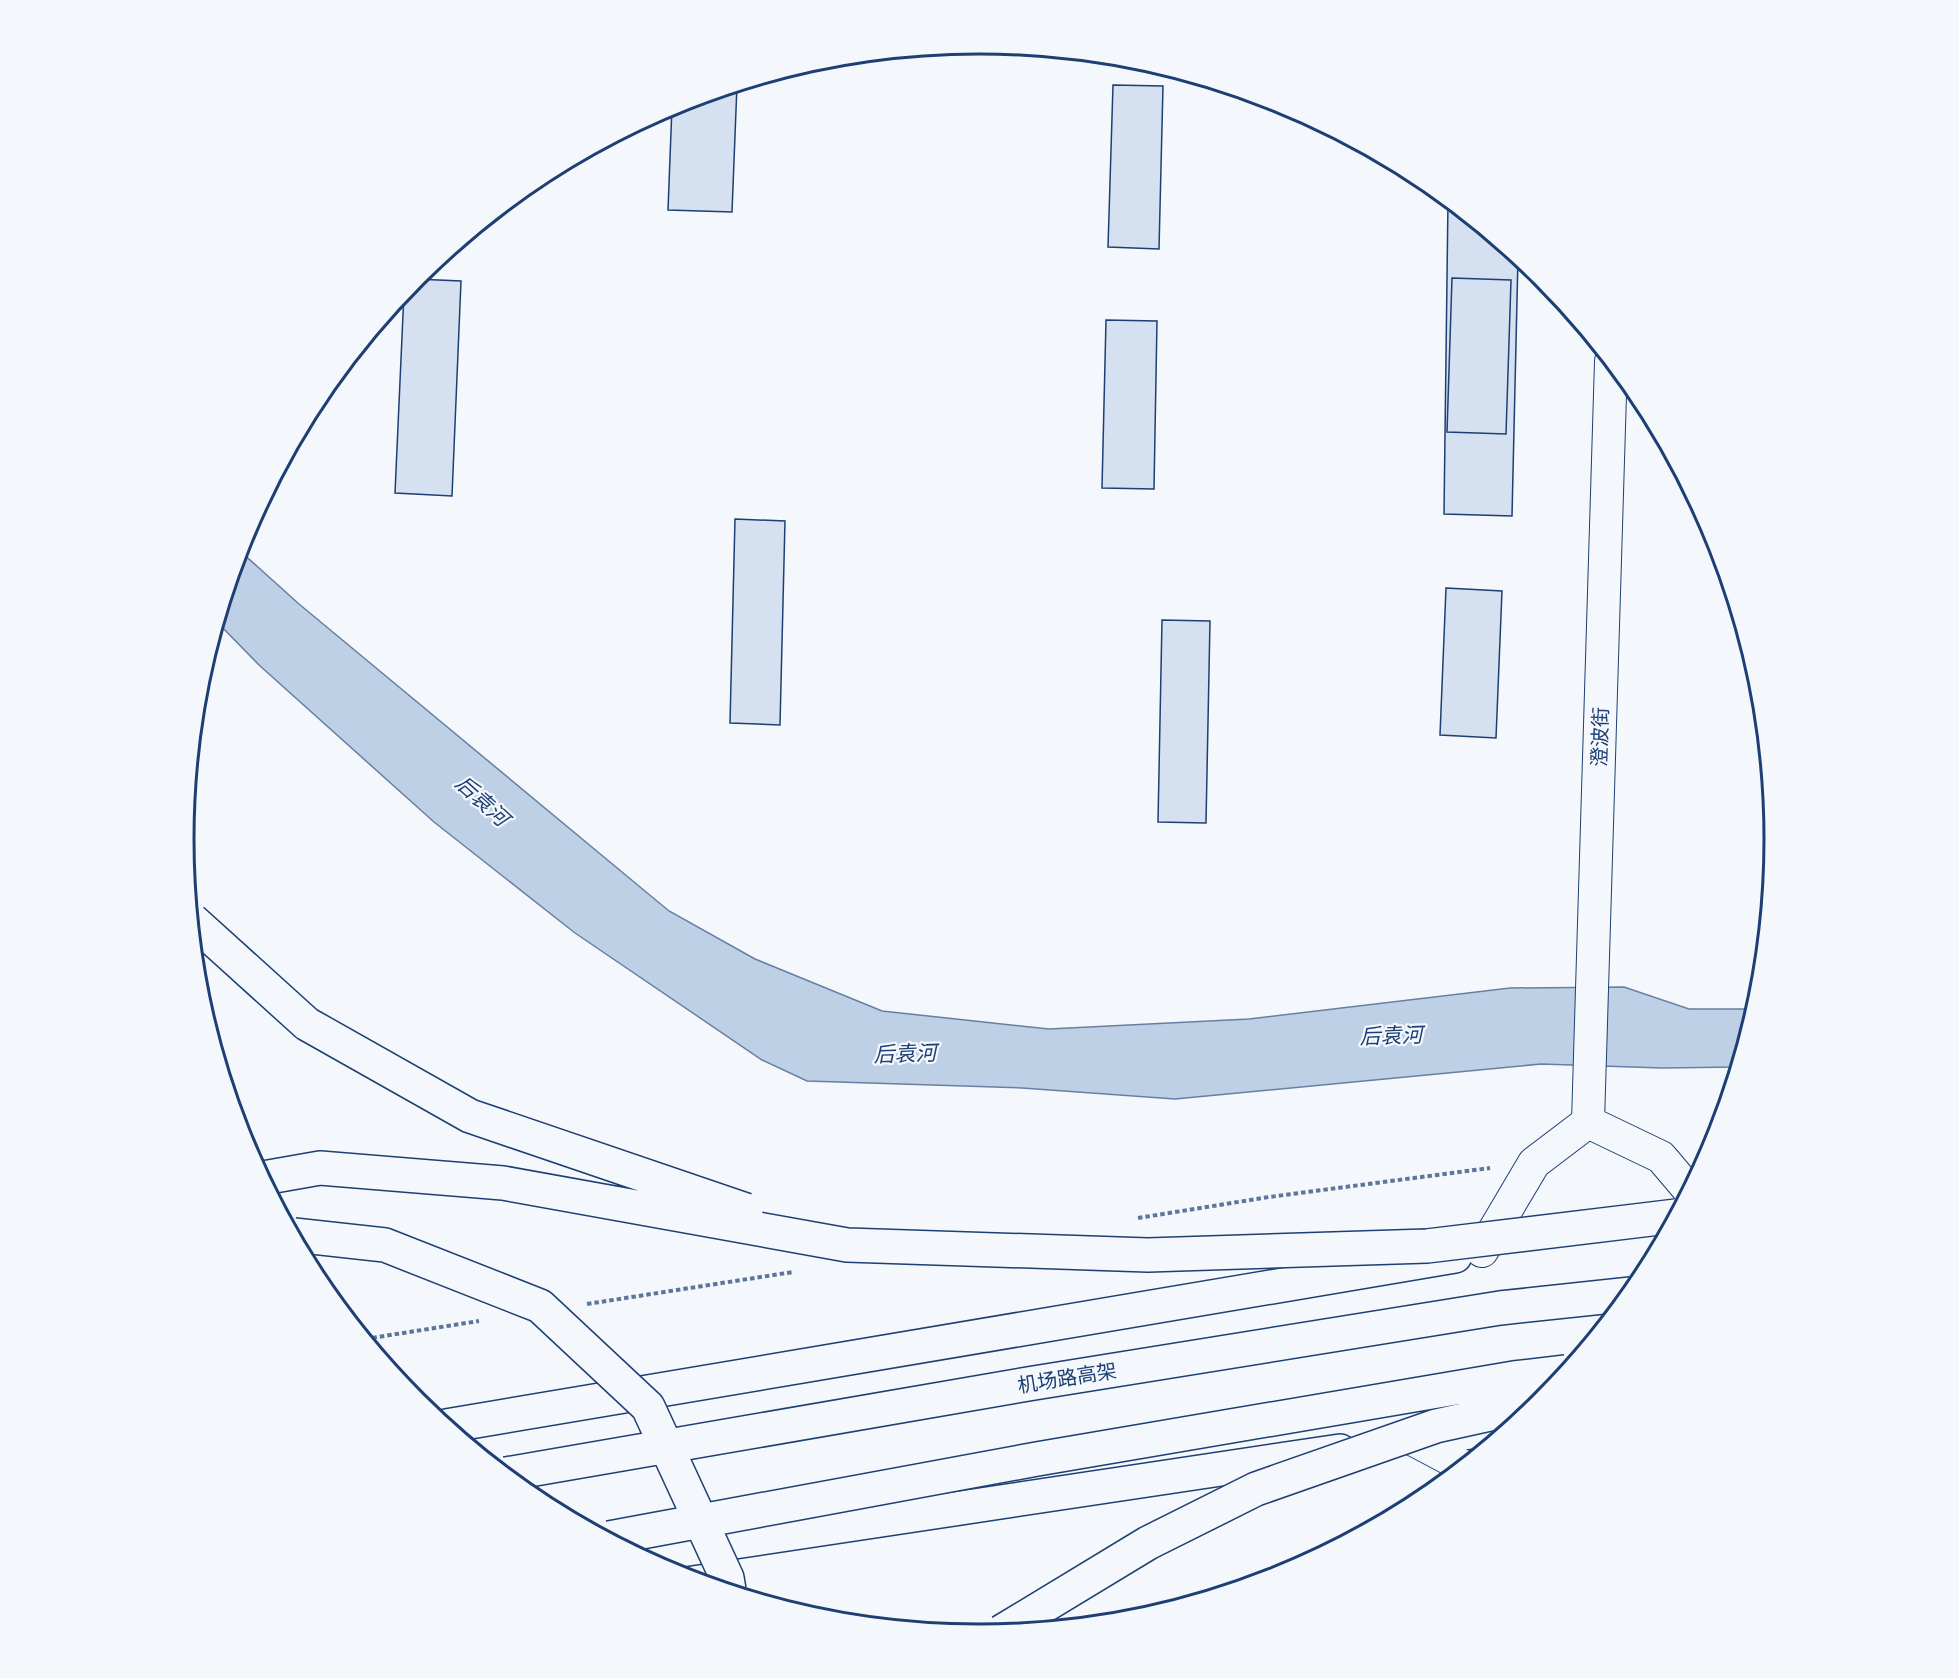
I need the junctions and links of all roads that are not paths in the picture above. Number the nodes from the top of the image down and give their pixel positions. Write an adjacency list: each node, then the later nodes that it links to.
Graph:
1 (1611, 373): 3 (street, 澄波街)
2 (200, 927): 9 (main road, bridge)
3 (1588, 1117): 5 (street); 10 (street)
4 (271, 1177): 9 (main road, bridge)
5 (1685, 1185)
6 (1667, 1217): 9 (main road, bridge)
7 (1660, 1231): 10 (main road)
8 (302, 1236): 21 (main road, bridge)
9 (847, 1245)
10 (1482, 1251): 14 (main road)
11 (1617, 1296): 18 (main road, 机场路高架, bridge)
12 (1555, 1373): 19 (main road, bridge)
13 (1521, 1407): 22 (main road, bridge)
14 (457, 1424)
15 (1497, 1429): 16 (main road)
16 (1413, 1440): 17 (street); 20 (main road)
17 (1456, 1463)
18 (516, 1472)
19 (620, 1537)
20 (656, 1554)
21 (728, 1582)
22 (1017, 1623)

